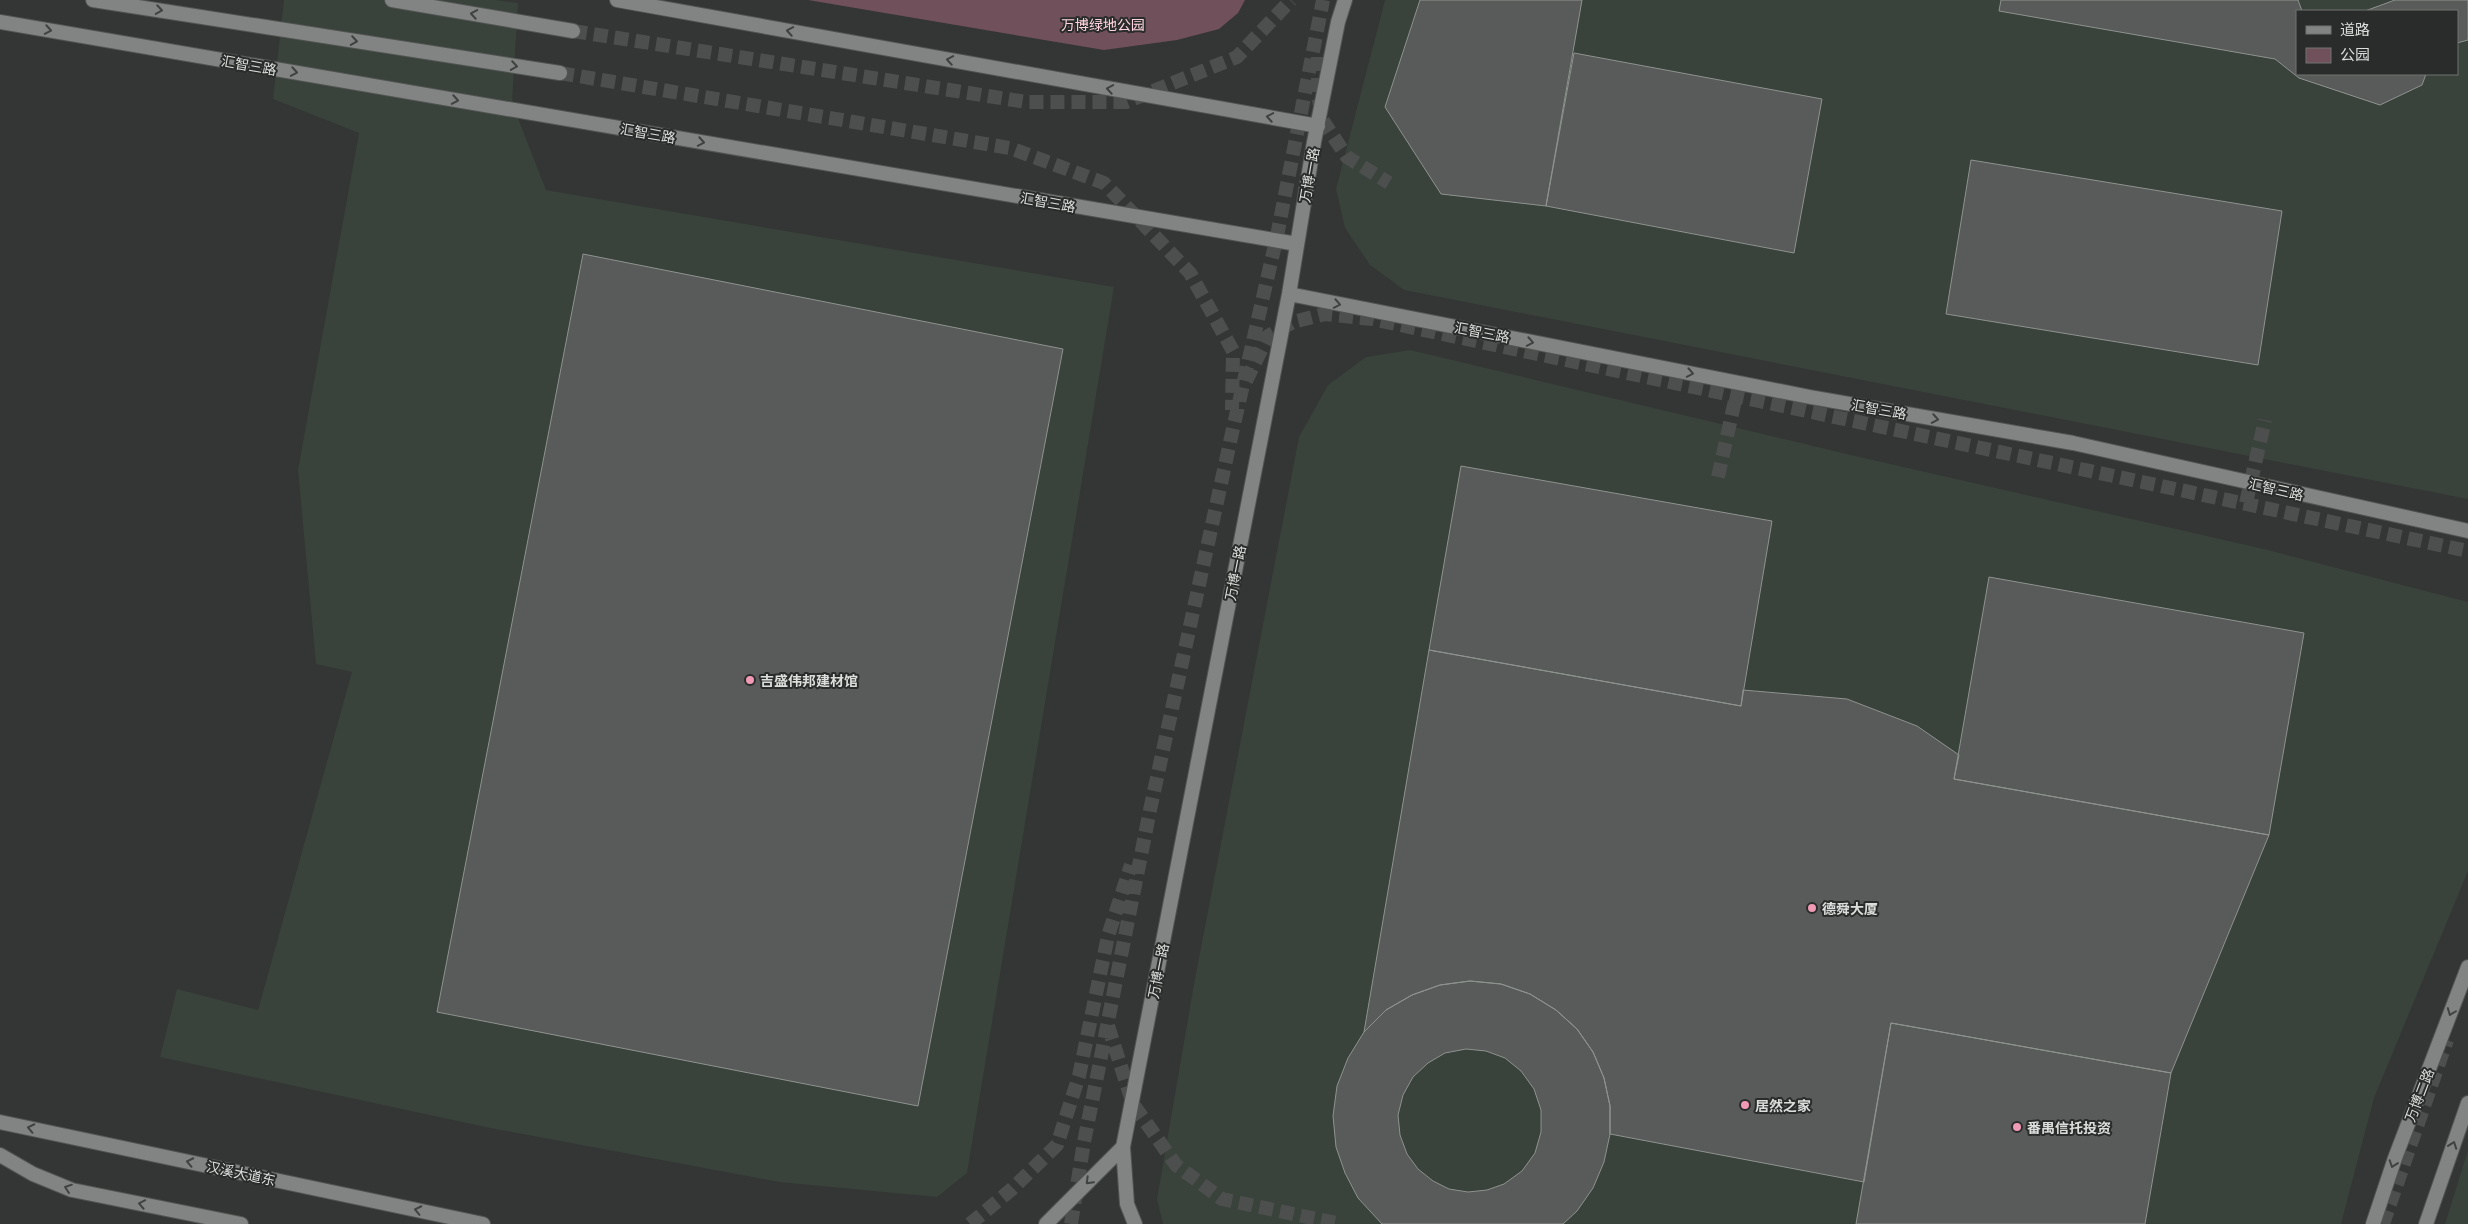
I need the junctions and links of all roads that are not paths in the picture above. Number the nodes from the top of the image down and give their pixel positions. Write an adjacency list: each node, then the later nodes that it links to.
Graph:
1 (93, 0): 7 (street, one-way to 7)
2 (392, 0): 6 (street, one-way to 2)
3 (617, 0): 8 (street, one-way to 3)
4 (1345, 0): 8 (street, 万博一路)
5 (0, 22): 9 (street, 汇智三路, one-way to 9)
6 (573, 31)
7 (560, 73)
8 (1318, 126): 9 (street, 万博一路)
9 (1297, 244): 10 (street, 万博一路)
10 (1289, 294): 11 (street, 汇智三路, one-way to 11); 15 (street, 万博一路)
11 (2468, 531)
12 (2468, 967): 21 (street, 万博二路, one-way to 21)
13 (2468, 1104): 22 (street, one-way to 13)
14 (0, 1122): 18 (street, 汉溪大道东, one-way to 14)
15 (1123, 1147): 19 (street, one-way to 19); 20 (street, 万博一路)
16 (0, 1155): 17 (street, one-way to 16)
17 (241, 1224)
18 (483, 1224)
19 (1046, 1224)
20 (1135, 1224)
21 (2373, 1224)
22 (2426, 1224)

